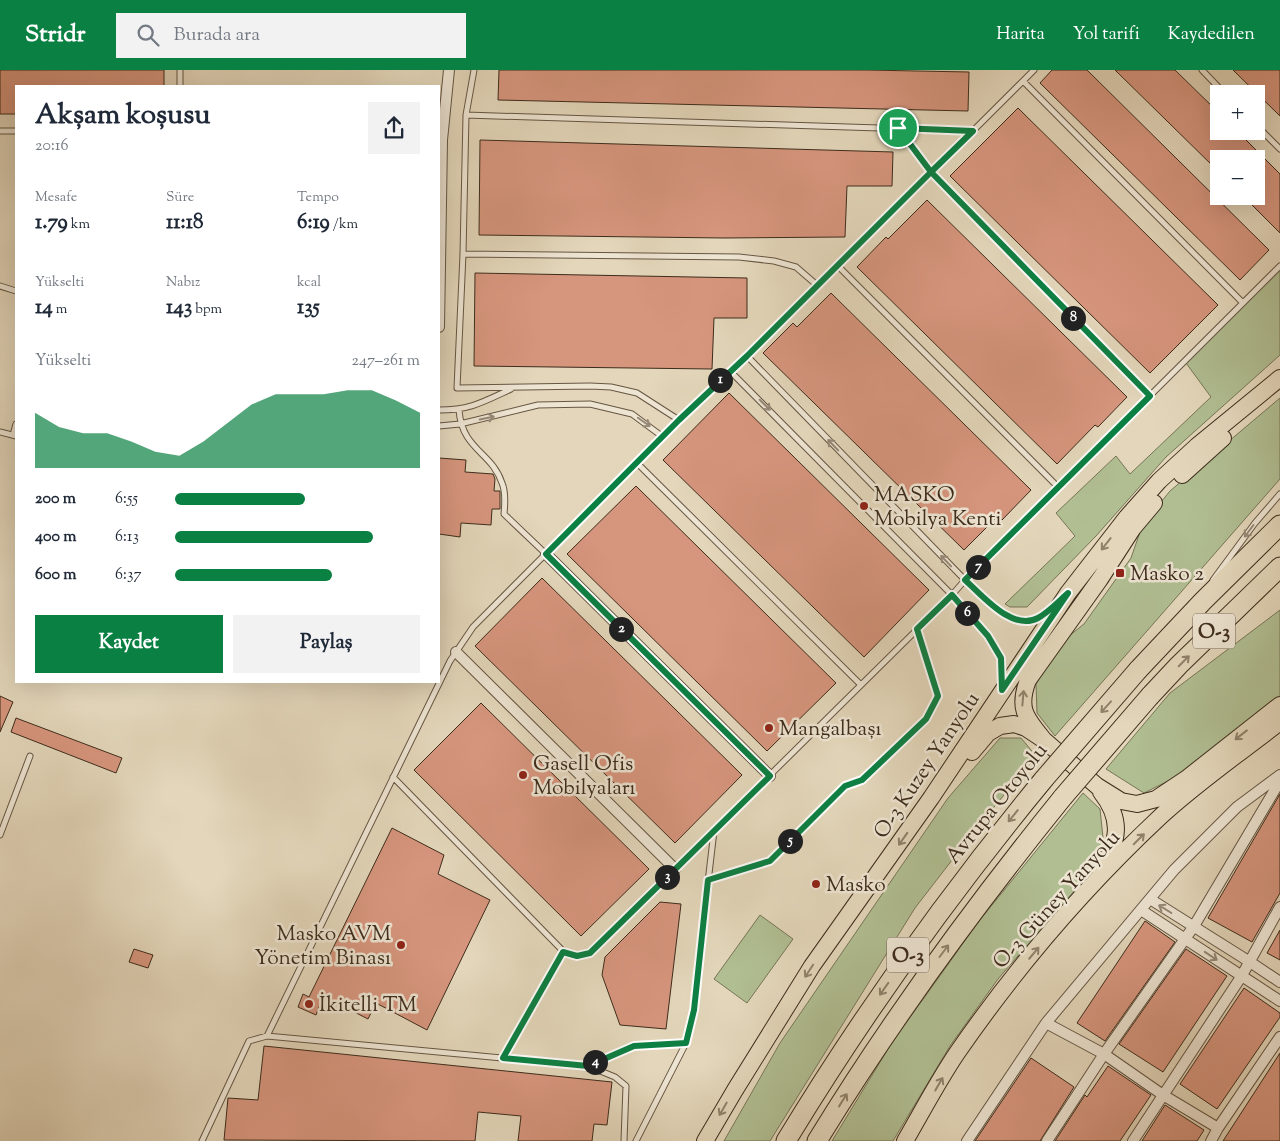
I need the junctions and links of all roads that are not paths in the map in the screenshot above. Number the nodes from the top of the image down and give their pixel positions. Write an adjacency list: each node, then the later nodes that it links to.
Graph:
1 (180, 70): 7 (lane)
2 (449, 70): 9 (street)
3 (474, 70): 10 (lane)
4 (1034, 70): 6 (lane)
5 (1202, 70): 8 (lane)
6 (1023, 81): 14 (lane); 25 (lane)
7 (180, 85)
8 (1216, 85)
9 (442, 112): 17 (street)
10 (466, 115): 11 (lane); 19 (lane)
11 (898, 128): 14 (lane); 18 (lane)
12 (0, 131): 13 (lane)
13 (15, 131)
14 (973, 131): 18 (lane)
15 (1265, 134): 16 (lane)
16 (1280, 149)
17 (440, 151)
18 (931, 172): 20 (lane); 31 (lane)
19 (463, 254): 23 (lane); 29 (lane)
20 (838, 266): 23 (lane); 41 (lane)
21 (1280, 266): 25 (lane)
22 (0, 286): 24 (lane)
23 (818, 286): 26 (lane)
24 (15, 291)
25 (1243, 303): 31 (lane)
26 (747, 356): 27 (lane); 46 (lane, one-way to 26)
27 (730, 370): 34 (lane); 48 (lane, one-way to 48)
28 (1280, 378): 47 (main road, O-3 Kuzey Yanyolu, one-way to 47)
29 (513, 388): 33 (lane); 34 (lane)
30 (1280, 391): 58 (main road, one-way to 30)
31 (1150, 396): 41 (lane)
32 (440, 410): 33 (lane)
33 (459, 410): 35 (lane)
34 (679, 420): 39 (lane)
35 (460, 424): 36 (lane); 39 (lane, one-way to 39); 44 (lane)
36 (440, 426)
37 (0, 432): 38 (lane)
38 (15, 436)
39 (663, 437): 40 (lane)
40 (637, 463): 44 (lane); 54 (lane)
41 (1059, 488): 46 (lane)
42 (1280, 494): 49 (lane, one-way to 49)
43 (1280, 525): 49 (highway, Avrupa Otoyolu / O-3)
44 (546, 554): 51 (lane); 60 (street)
45 (1280, 568): 96 (highway, O-3, one-way to 45, bridge)
46 (965, 580): 47 (lane); 48 (lane)
47 (1068, 593): 55 (main road, O-3 Kuzey Yanyolu)
48 (952, 595): 50 (lane); 55 (lane)
49 (1203, 601): 95 (highway, Avrupa Otoyolu / O-3, one-way to 95, bridge)
50 (917, 629): 54 (lane); 69 (lane)
51 (456, 652): 52 (lane); 68 (street)
52 (440, 681)
53 (439, 683): 62 (lane)
54 (861, 685): 60 (lane)
55 (1002, 690): 65 (main road, O-3 Kuzey Yanyolu)
56 (1280, 705): 64 (main road, O-3 Güney Yanyolu, one-way to 64)
57 (1280, 722): 70 (main road, O-3 Güney Yanyolu, one-way to 57)
58 (1044, 740): 64 (main road, O-3 Güney Yanyolu); 65 (main road)
59 (30, 756): 67 (lane)
60 (770, 776): 66 (lane)
61 (1280, 776): 71 (street)
62 (393, 777): 76 (lane); 82 (lane)
63 (1280, 781): 74 (street)
64 (1096, 786): 70 (main road)
65 (931, 798): 94 (main road, O-3 Kuzey Yanyolu, one-way to 94)
66 (714, 830): 68 (lane); 69 (lane)
67 (0, 835)
68 (675, 869): 76 (lane)
69 (708, 880): 84 (lane)
70 (1080, 898): 89 (main road, O-3 Güney Yanyolu, one-way to 70)
71 (1150, 899): 73 (street); 74 (street, one-way to 71)
72 (1280, 907): 77 (street)
73 (1141, 910): 75 (street); 81 (street)
74 (1194, 926): 75 (street); 77 (street)
75 (1185, 938): 78 (street, one-way to 78); 85 (street)
76 (563, 952): 86 (lane)
77 (1250, 962): 78 (street); 79 (street)
78 (1241, 977): 80 (street); 88 (street)
79 (1280, 982)
80 (1280, 1001)
81 (1046, 1024): 85 (street); 99 (street)
82 (267, 1036): 86 (lane); 91 (lane)
83 (1280, 1037): 90 (street)
84 (686, 1043): 87 (lane); 93 (lane)
85 (1104, 1054): 88 (street); 100 (street)
86 (503, 1058): 87 (lane)
87 (588, 1066): 92 (lane)
88 (1163, 1095): 90 (street); 101 (street)
89 (923, 1111): 97 (main road, O-3 Güney Yanyolu); 98 (street)
90 (1218, 1128): 102 (street)
91 (202, 1141)
92 (624, 1141)
93 (636, 1141)
94 (705, 1141)
95 (786, 1141)
96 (817, 1141)
97 (905, 1141)
98 (914, 1141)
99 (967, 1141)
100 (1047, 1141)
101 (1133, 1141)
102 (1211, 1141)

